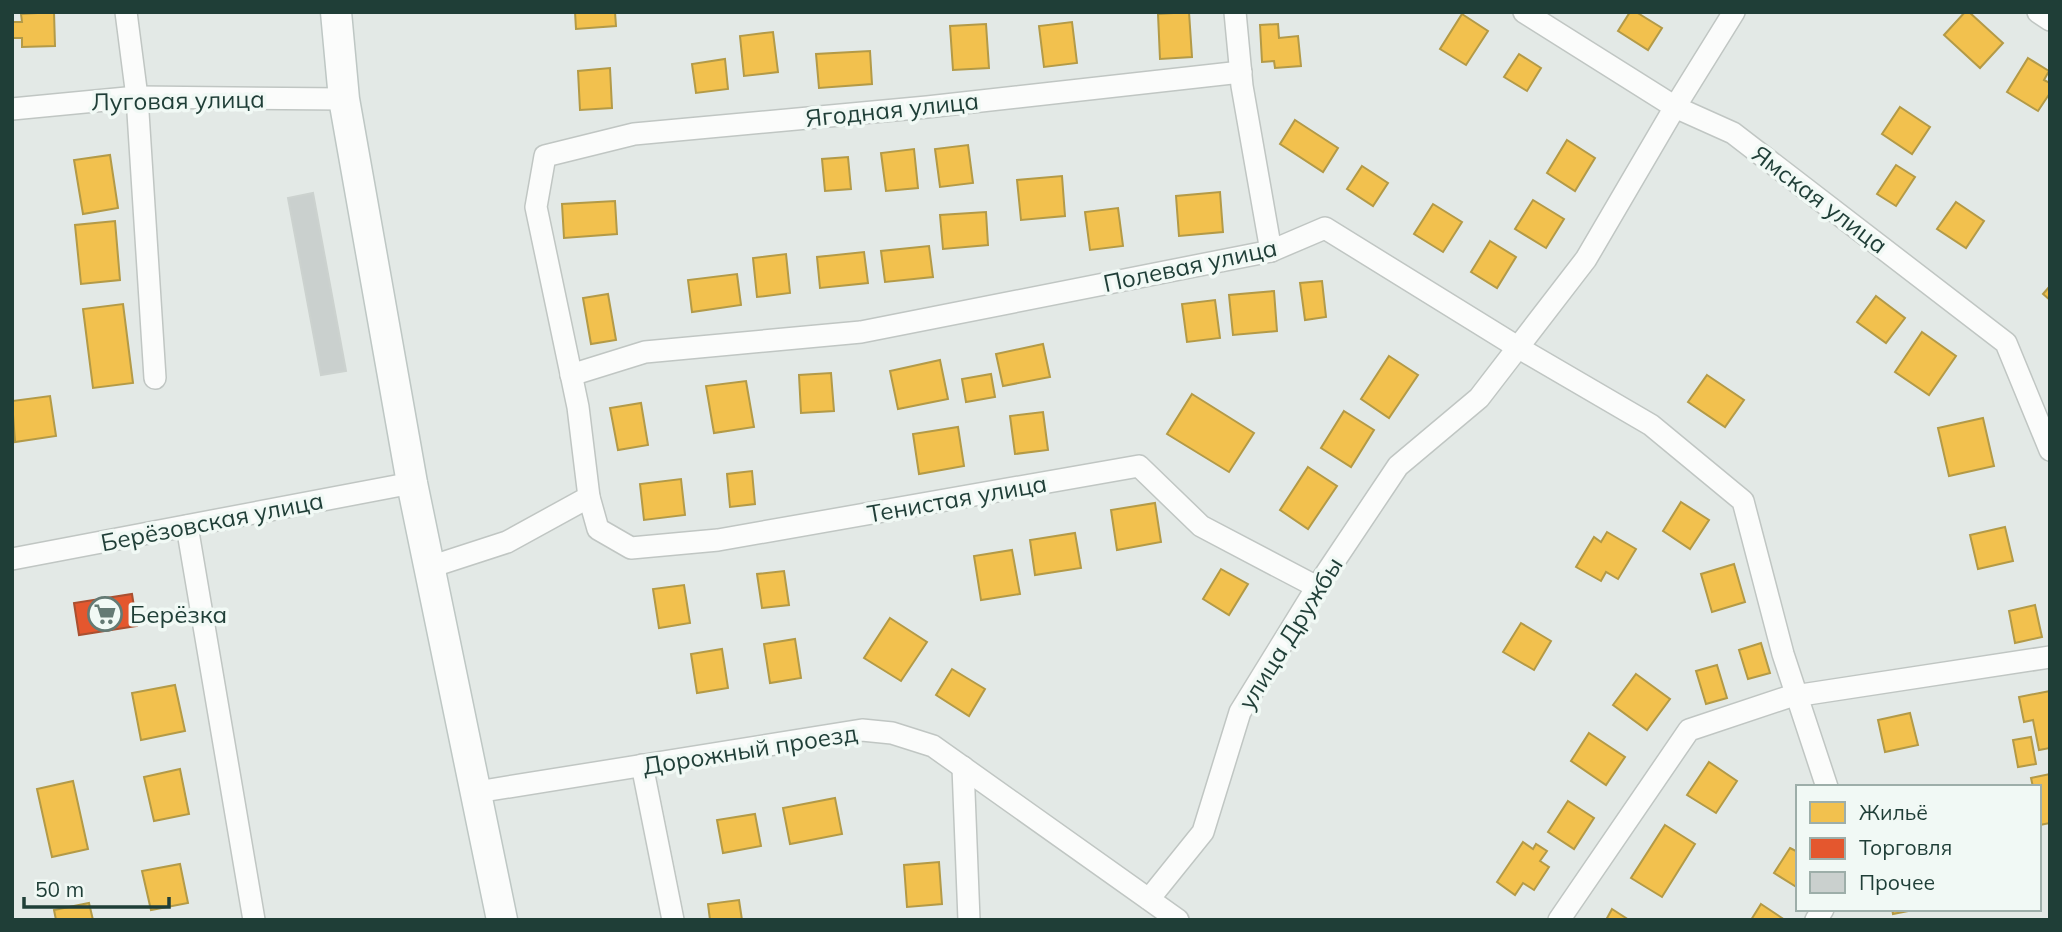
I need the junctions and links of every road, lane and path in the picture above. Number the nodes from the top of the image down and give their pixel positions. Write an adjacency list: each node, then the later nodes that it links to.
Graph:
1 (126, 12): 9 (street)
2 (336, 12): 10 (main road)
3 (1235, 12): 8 (street)
4 (1524, 12): 11 (street, Ямская улица)
5 (1734, 12): 11 (street, улица Дружбы)
6 (2038, 12): 7 (street)
7 (2050, 20)
8 (1241, 72): 13 (street); 15 (street, Ягодная улица)
9 (137, 97): 10 (street, Луговая улица); 12 (street, Луговая улица); 16 (street)
10 (344, 99): 18 (main road)
11 (1675, 107): 14 (street, улица Дружбы); 17 (street, Ямская улица)
12 (12, 109)
13 (1271, 251): 14 (street, Полевая улица); 15 (street, Полевая улица)
14 (1519, 348): 23 (street, улица Дружбы); 25 (street, Полевая улица)
15 (570, 375): 19 (street)
16 (155, 378)
17 (2050, 450)
18 (412, 483): 20 (street, Берёзовская улица); 22 (main road)
19 (589, 496): 22 (street); 23 (street, Тенистая улица)
20 (187, 526): 21 (street, Берёзовская улица); 31 (street)
21 (12, 559)
22 (430, 567): 29 (main road)
23 (1317, 587): 30 (street, улица Дружбы)
24 (2050, 657): 25 (street)
25 (1793, 696): 28 (street); 36 (street)
26 (642, 765): 27 (street, Дорожный проезд); 29 (street, Дорожный проезд); 33 (street)
27 (963, 767): 30 (street, Дорожный проезд); 34 (street)
28 (1826, 785)
29 (477, 792): 32 (main road)
30 (1149, 899): 35 (street, Дорожный проезд)
31 (254, 920)
32 (502, 920)
33 (673, 920)
34 (969, 920)
35 (1178, 920)
36 (1559, 920)

